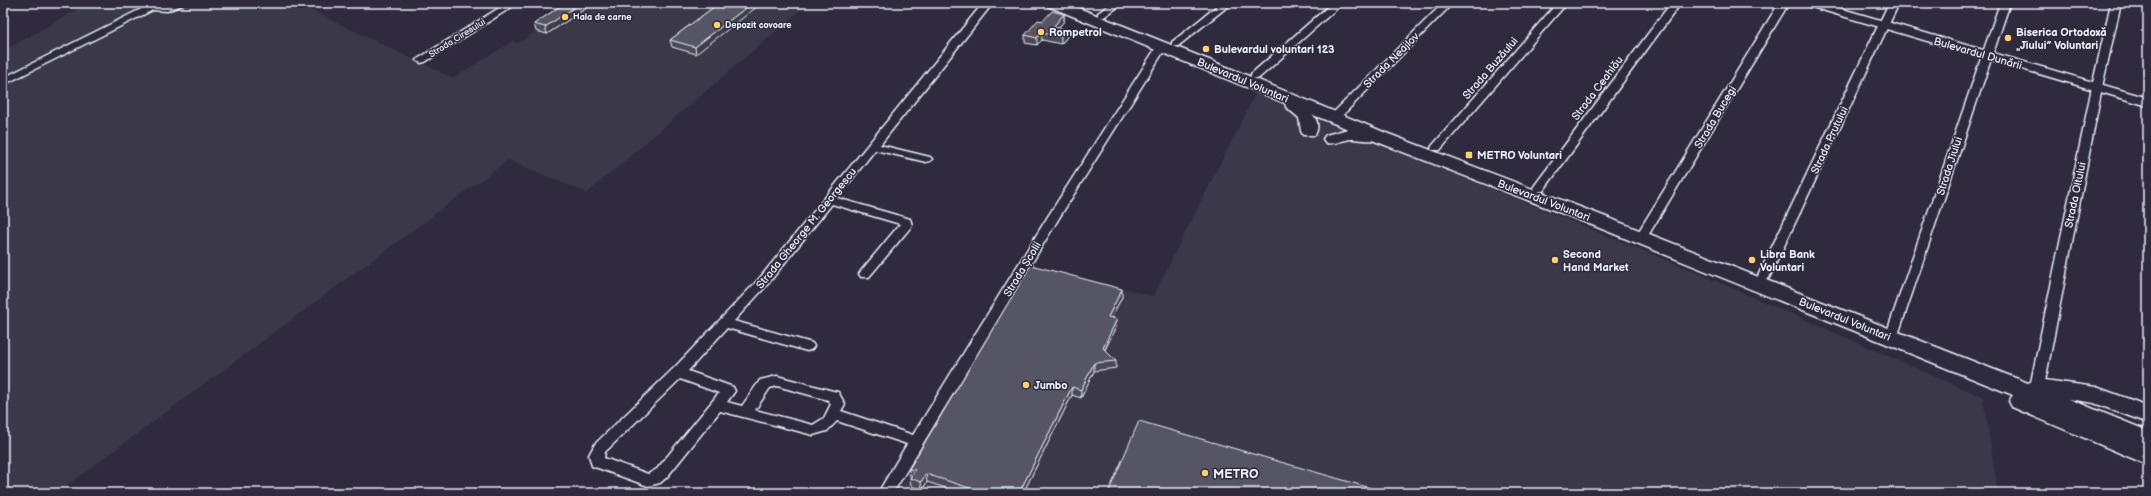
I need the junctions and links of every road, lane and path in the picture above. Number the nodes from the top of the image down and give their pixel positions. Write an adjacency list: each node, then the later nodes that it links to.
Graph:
1 (182, 3): 17 (street)
2 (513, 3): 22 (street, Strada Ciresului)
3 (988, 3): 32 (street, Strada Gheorge M. Georgescu)
4 (1053, 3): 20 (highway, Bulevardul Voluntari)
5 (1070, 3): 18 (highway, Bulevardul Voluntari)
6 (1118, 3): 18 (street)
7 (1227, 3): 20 (street, Strada Școlii)
8 (1338, 3): 23 (street)
9 (1448, 3): 28 (street, Strada Neajlov)
10 (1562, 3): 33 (street, Strada Buzăului)
11 (1676, 3): 35 (street, Strada Ceahlău)
12 (1784, 3): 37 (street, Strada Bucegi)
13 (1809, 3): 19 (street, Bulevardul Dunării)
14 (1894, 3): 19 (street, Strada Prutului)
15 (2005, 3): 21 (street, Strada Jiului)
16 (2116, 3): 25 (street, Strada Oltului)
17 (151, 5): 24 (street)
18 (1101, 15): 20 (highway, Bulevardul Voluntari)
19 (1883, 25): 21 (street, Bulevardul Dunării); 39 (street, Strada Prutului)
20 (1168, 45): 23 (highway, Bulevardul Voluntari); 26 (highway, Bulevardul Voluntari); 52 (street, Strada Școlii)
21 (1986, 55): 25 (street, Bulevardul Dunării); 41 (street, Strada Jiului)
22 (421, 60)
23 (1255, 76): 28 (highway, Bulevardul Voluntari)
24 (3, 82)
25 (2097, 87): 27 (street, Bulevardul Dunării); 45 (street, Strada Oltului)
26 (1282, 96): 28 (highway, Bulevardul Voluntari); 29 (highway)
27 (2148, 102)
28 (1337, 114): 30 (highway, Bulevardul Voluntari); 33 (highway, Bulevardul Voluntari)
29 (1309, 131)
30 (1380, 137): 31 (highway); 43 (highway, Bulevardul Voluntari)
31 (1332, 139)
32 (872, 146): 34 (street); 36 (street, Strada Gheorge M. Georgescu)
33 (1436, 148): 35 (highway, Bulevardul Voluntari)
34 (926, 159)
35 (1539, 188): 37 (highway, Bulevardul Voluntari)
36 (830, 200): 38 (street); 40 (street, Strada Gheorge M. Georgescu)
37 (1645, 231): 39 (highway, Bulevardul Voluntari)
38 (865, 274)
39 (1763, 278): 41 (highway, Bulevardul Voluntari)
40 (725, 324): 42 (street); 44 (street, Strada Gheorge M. Georgescu)
41 (1894, 329): 45 (highway, Bulevardul Voluntari)
42 (807, 346)
43 (1978, 372): 45 (highway, Bulevardul Voluntari); 53 (highway)
44 (678, 373): 46 (street); 46 (street, Strada Gheorge M. Georgescu)
45 (2036, 391): 48 (highway); 50 (highway); 51 (highway)
46 (717, 405): 47 (street)
47 (745, 413): 47 (street)
48 (2148, 415)
49 (839, 416): 52 (street)
50 (2148, 431)
51 (2148, 440)
52 (917, 442): 54 (street, Strada Școlii)
53 (2148, 456)
54 (885, 493)

